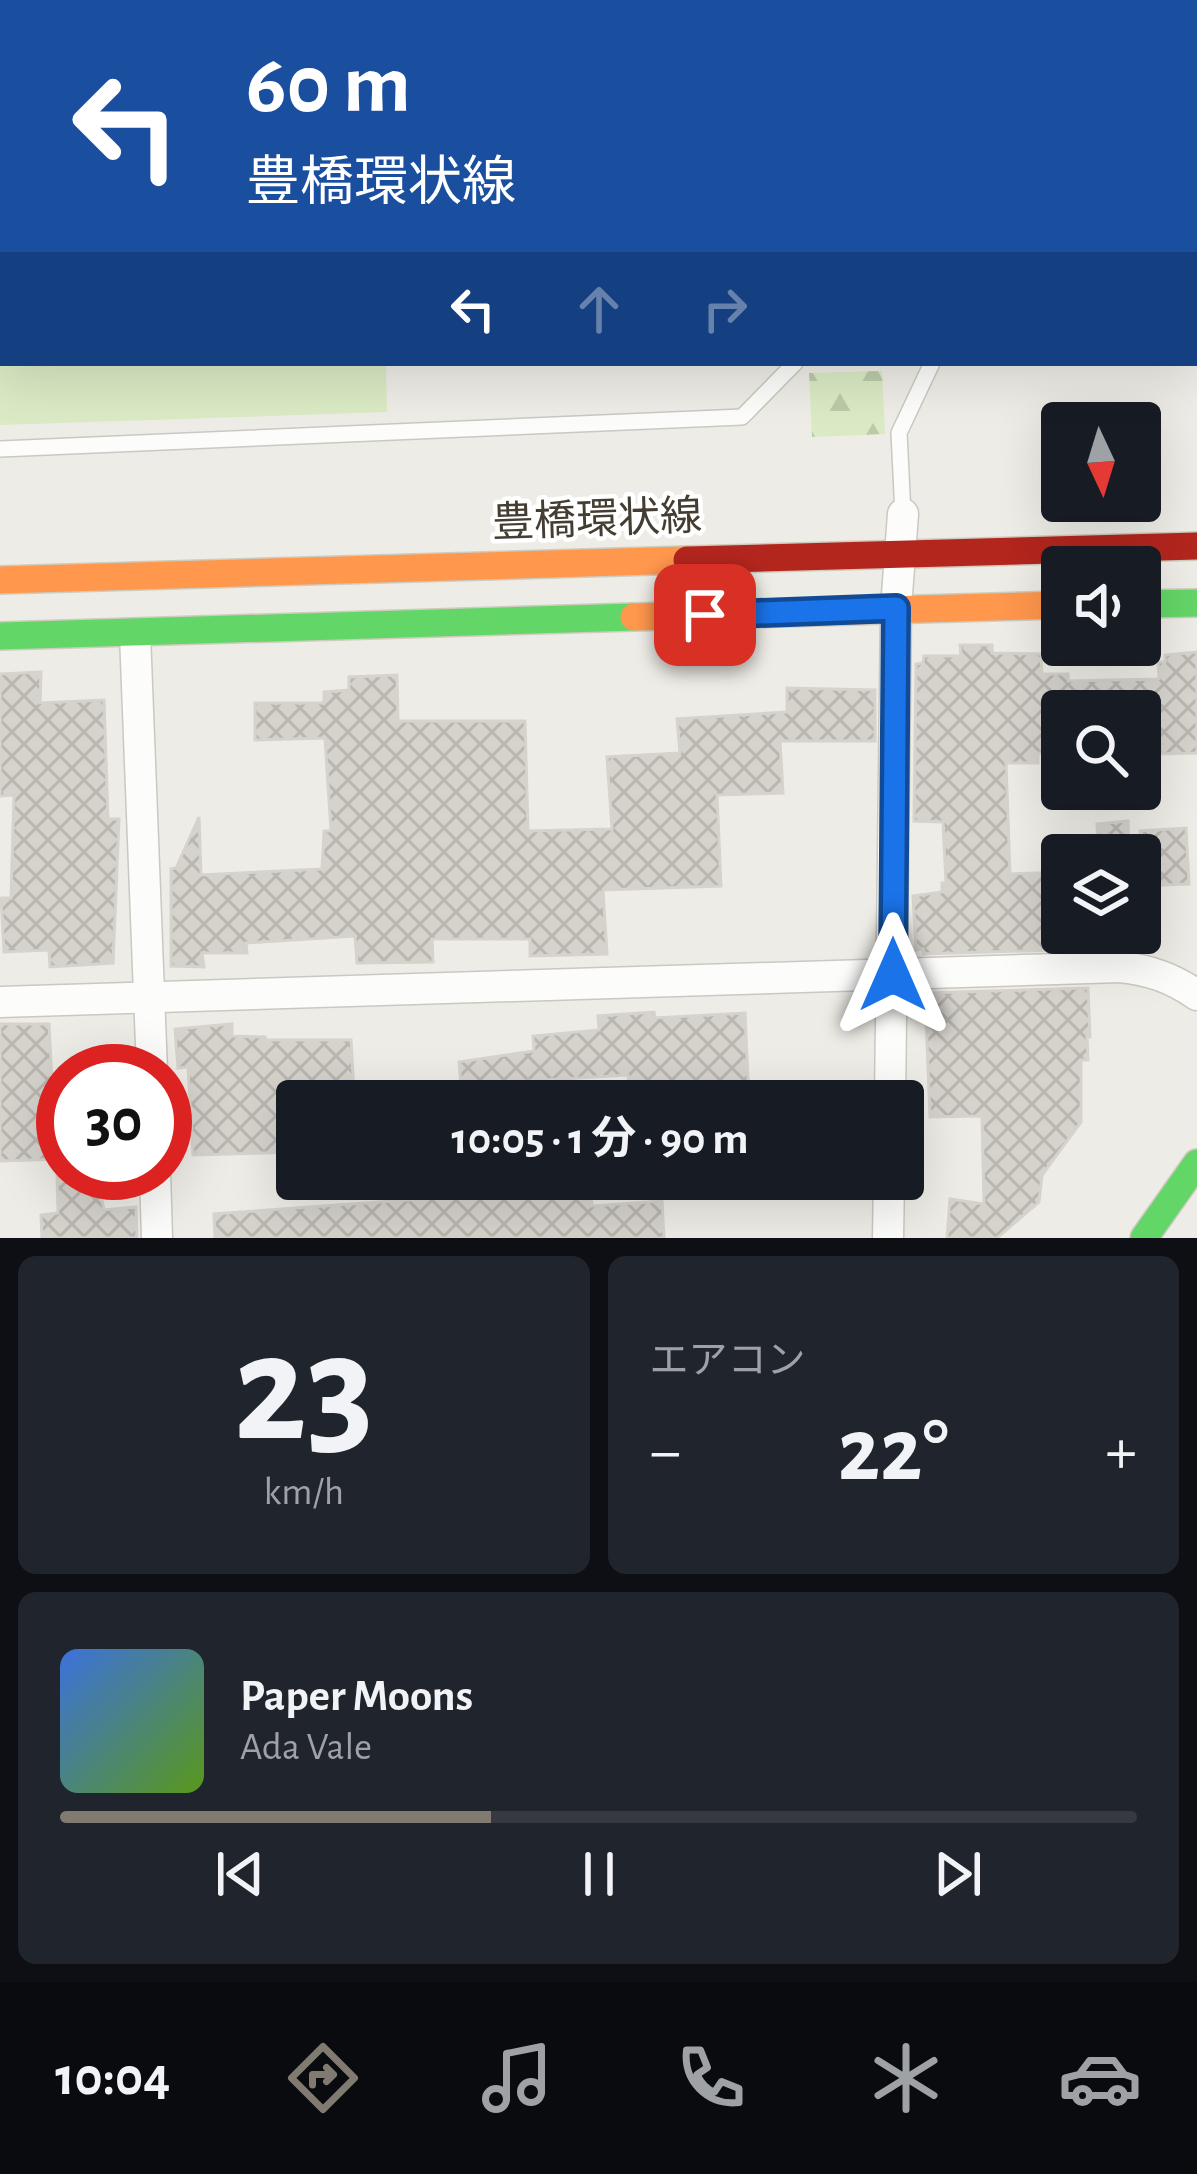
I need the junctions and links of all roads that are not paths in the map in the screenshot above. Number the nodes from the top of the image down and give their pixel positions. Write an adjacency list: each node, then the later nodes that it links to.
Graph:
1 (792, 366): 3 (lane)
2 (931, 366): 4 (lane)
3 (0, 449)
4 (902, 514): 6 (street)
5 (1197, 546): 6 (main road, 豊橋環状線)
6 (899, 553): 7 (main road, 豊橋環状線); 11 (street)
7 (0, 580)
8 (1197, 603): 9 (main road)
9 (1161, 604)
10 (1041, 605): 11 (main road)
11 (896, 608): 12 (main road); 14 (street)
12 (134, 634): 13 (main road); 16 (street)
13 (0, 636)
14 (893, 975): 15 (street); 16 (street); 19 (street)
15 (1197, 995)
16 (150, 998): 17 (street); 18 (street)
17 (0, 1002)
18 (151, 1044)
19 (890, 1080)
20 (1197, 1163): 25 (main road)
21 (156, 1200): 23 (street)
22 (889, 1200): 24 (street)
23 (157, 1238)
24 (888, 1238)
25 (1144, 1238)

